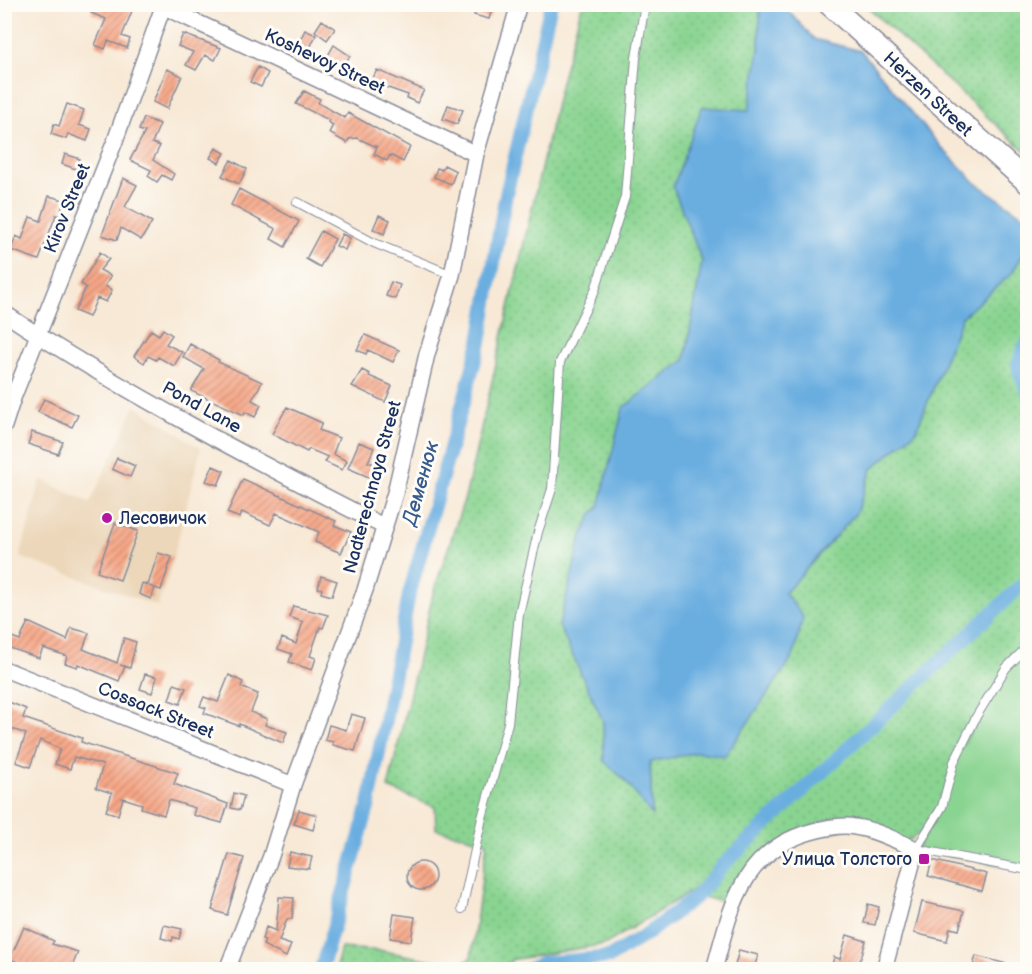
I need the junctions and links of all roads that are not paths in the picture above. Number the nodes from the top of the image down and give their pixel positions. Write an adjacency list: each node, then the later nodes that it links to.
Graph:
1 (519, 4): 5 (street, Nadterechnaya Street)
2 (645, 4): 18 (lane)
3 (829, 4): 6 (main road, Herzen Street)
4 (162, 5): 5 (street, Koshevoy Street); 10 (street, Kirov Street)
5 (476, 154): 8 (street, Nadterechnaya Street)
6 (1028, 183)
7 (297, 202): 8 (lane)
8 (452, 275): 12 (street, Nadterechnaya Street)
9 (4, 313): 10 (street, Pond Lane)
10 (38, 335): 11 (street, Kirov Street); 12 (street, Pond Lane)
11 (4, 426)
12 (384, 527): 15 (street, Nadterechnaya Street)
13 (1028, 646): 16 (lane)
14 (4, 669): 15 (street, Cossack Street)
15 (293, 785): 19 (street, Nadterechnaya Street)
16 (916, 849): 17 (lane); 20 (street); 21 (street)
17 (1028, 870)
18 (462, 909)
19 (227, 969)
20 (714, 969)
21 (884, 969)

